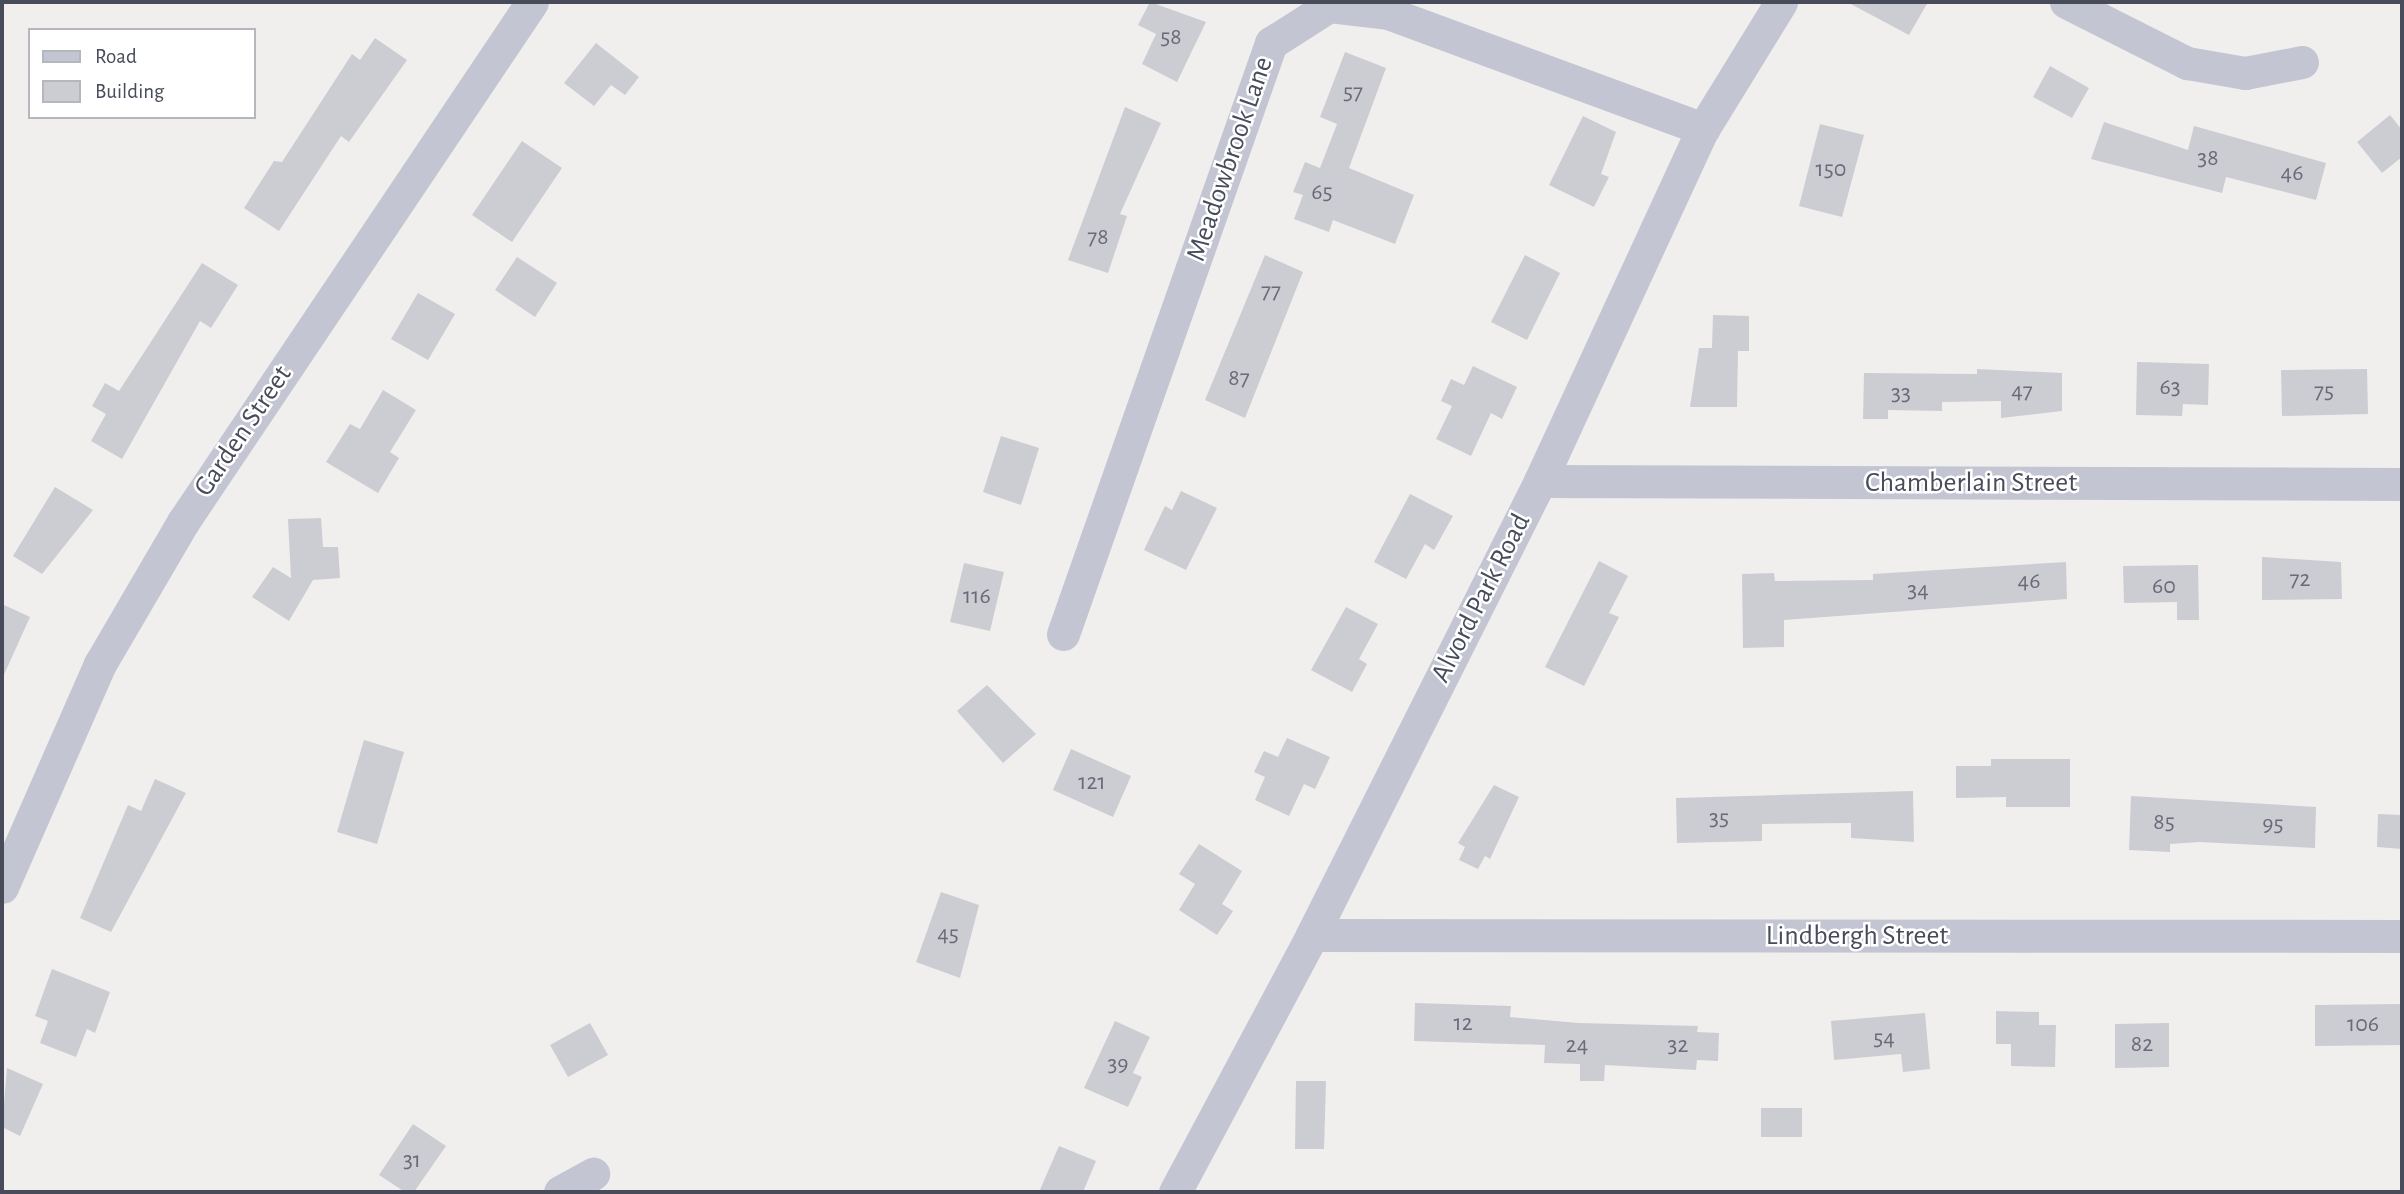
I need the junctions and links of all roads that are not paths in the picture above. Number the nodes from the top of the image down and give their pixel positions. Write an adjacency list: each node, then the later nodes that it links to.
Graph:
1 (532, 2): 9 (street, Garden Street)
2 (1781, 2): 5 (street, Alvord Park Road)
3 (2066, 2): 4 (street)
4 (2302, 62)
5 (1703, 129): 6 (street, Alvord Park Road); 8 (street, Meadowbrook Lane)
6 (1540, 481): 7 (street, Chamberlain Street); 10 (street, Alvord Park Road)
7 (2402, 484)
8 (1063, 634)
9 (2, 887)
10 (1312, 935): 11 (street, Lindbergh Street); 14 (street, Alvord Park Road)
11 (2402, 936)
12 (593, 1174): 13 (street)
13 (560, 1192)
14 (1175, 1192)

